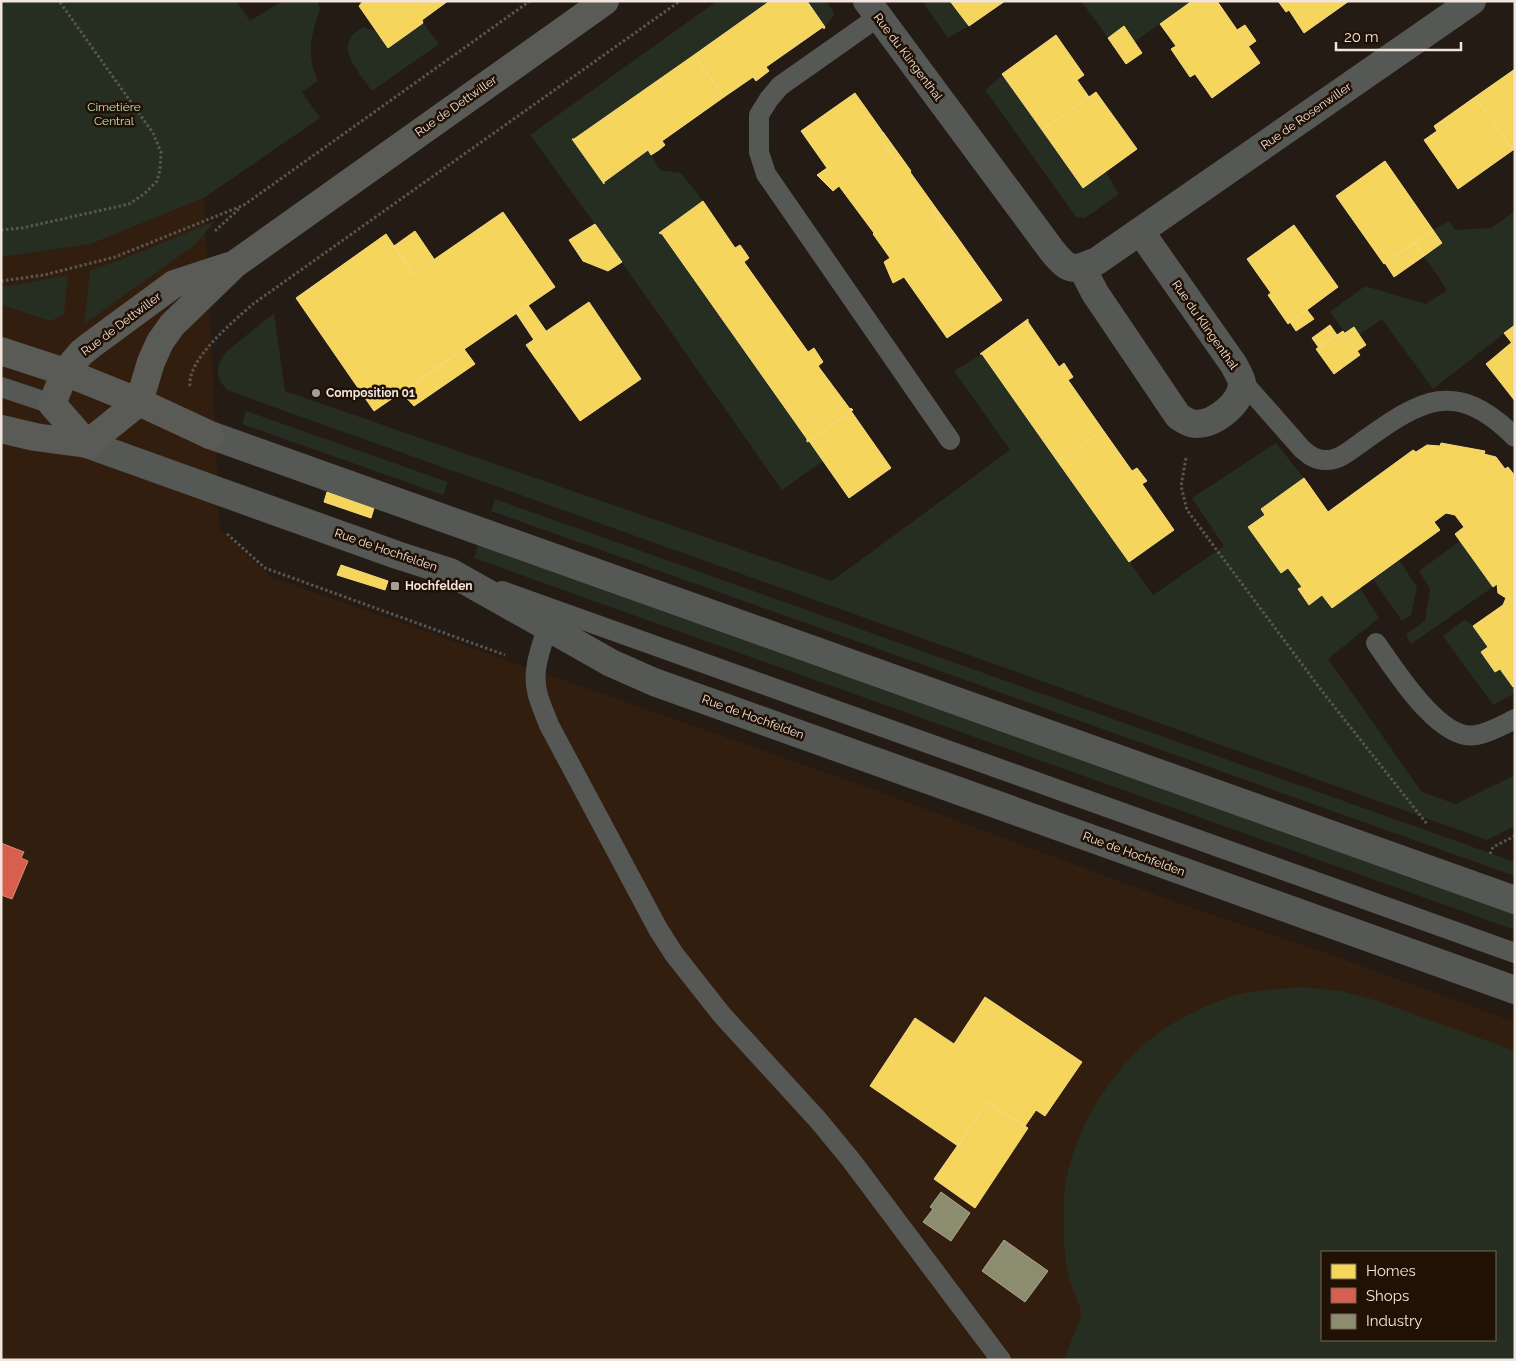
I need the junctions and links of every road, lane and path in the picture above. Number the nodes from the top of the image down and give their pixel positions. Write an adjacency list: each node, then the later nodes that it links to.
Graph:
1 (59, 1): 7 (path)
2 (530, 1): 11 (path)
3 (605, 1): 9 (main road, Rue de Dettwiller)
4 (680, 1): 16 (path)
5 (1472, 1): 8 (street, Rue de Rosenwiller)
6 (872, 9): 10 (street, Rue du Klingenthal); 23 (lane)
7 (1, 230)
8 (1140, 231): 10 (street); 14 (street, Rue du Klingenthal)
9 (234, 264): 13 (main road, Rue de Dettwiller); 17 (main road, Rue de Dettwiller)
10 (1082, 268): 19 (street)
11 (1, 281)
12 (1, 351): 13 (main road)
13 (65, 372): 17 (main road); 18 (main road, Rue de Dettwiller)
14 (1242, 381): 19 (street, Rue du Klingenthal); 22 (lane)
15 (1, 387): 18 (lane)
16 (191, 389)
17 (139, 402): 21 (main road); 24 (main road)
18 (52, 404): 24 (main road)
19 (1196, 424): 31 (path)
20 (1, 429): 24 (main road, Rue de Hochfelden)
21 (210, 435): 34 (street)
22 (1515, 437)
23 (950, 440)
24 (87, 444): 26 (street, Rue de Hochfelden)
25 (224, 531): 29 (path)
26 (450, 572): 27 (street, Rue de Hochfelden); 35 (lane)
27 (547, 628): 29 (lane); 36 (street, Rue de Hochfelden)
28 (1376, 642): 30 (lane)
29 (536, 666): 37 (lane)
30 (1515, 719)
31 (1427, 824)
32 (1515, 836): 33 (path)
33 (1493, 847)
34 (1515, 900)
35 (1515, 953)
36 (1515, 990)
37 (1001, 1360)

